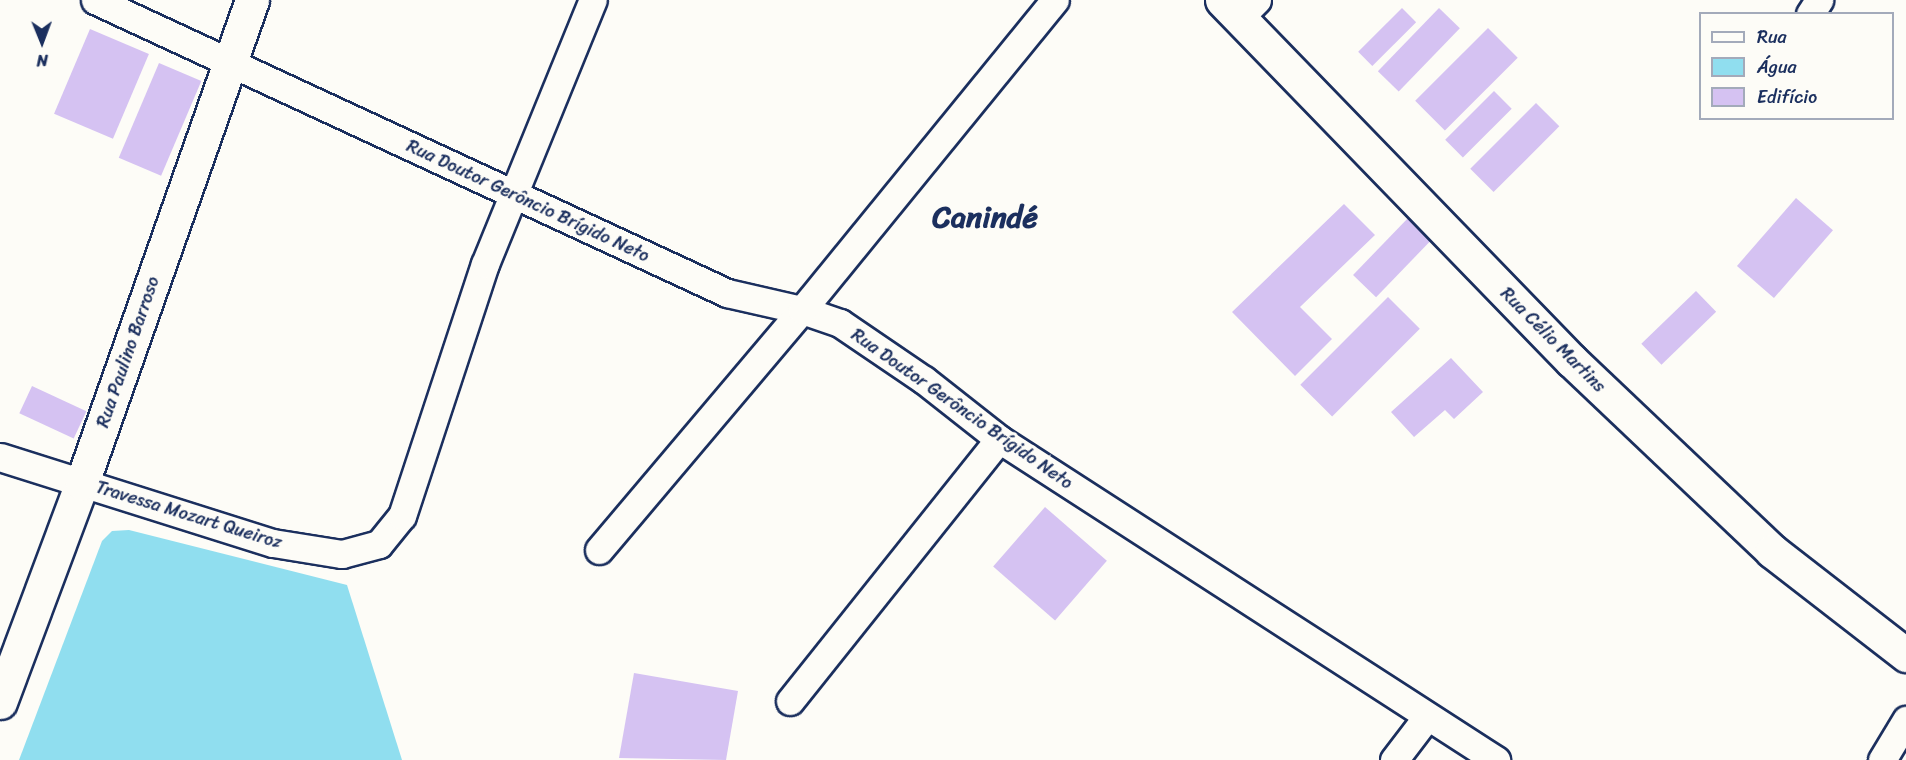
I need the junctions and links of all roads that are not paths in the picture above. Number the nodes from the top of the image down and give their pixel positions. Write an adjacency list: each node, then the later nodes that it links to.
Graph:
1 (95, 0): 6 (street, Rua Doutor Gerôncio Brígido Neto)
2 (252, 0): 6 (street, Rua Paulino Barroso)
3 (593, 0): 7 (street)
4 (1055, 0): 8 (street)
5 (1240, 6): 13 (street, Rua Célio Martins)
6 (230, 61): 7 (street, Rua Doutor Gerôncio Brígido Neto); 11 (street, Rua Paulino Barroso)
7 (513, 193): 8 (street, Rua Doutor Gerôncio Brígido Neto); 11 (street, Travessa Mozart Queiroz)
8 (802, 310): 9 (street, Rua Doutor Gerôncio Brígido Neto); 12 (street)
9 (999, 439): 14 (street); 16 (street, Rua Doutor Gerôncio Brígido Neto)
10 (0, 457): 11 (street, Travessa Mozart Queiroz)
11 (82, 483): 15 (street, Rua Paulino Barroso)
12 (599, 550)
13 (1906, 655)
14 (790, 701)
15 (0, 702)
16 (1426, 718): 18 (street); 19 (street, Rua Doutor Gerôncio Brígido Neto)
17 (1906, 720): 20 (street)
18 (1394, 760)
19 (1496, 760)
20 (1882, 760)

